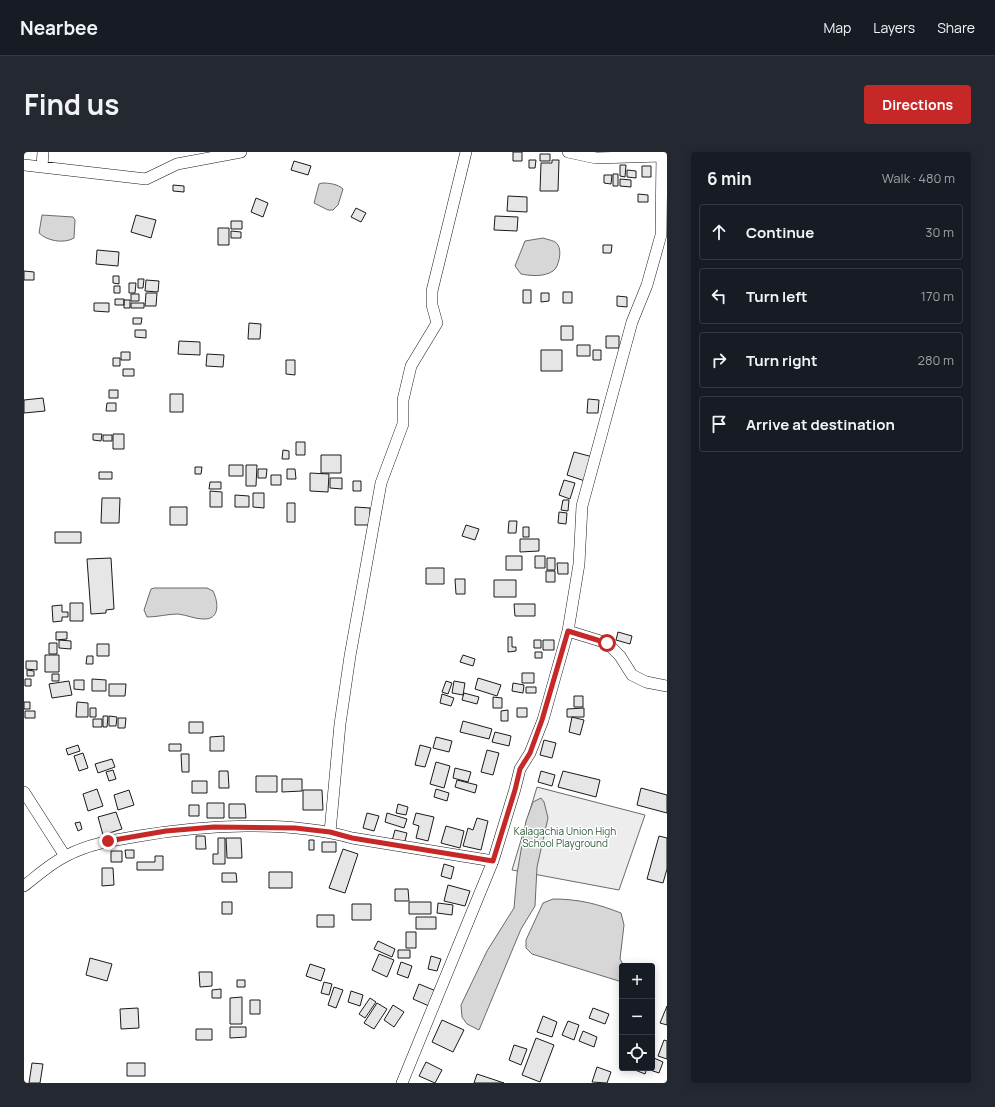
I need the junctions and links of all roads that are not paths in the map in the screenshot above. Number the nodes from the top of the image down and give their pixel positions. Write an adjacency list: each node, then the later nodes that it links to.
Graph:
1 (43, 152): 7 (street)
2 (241, 152): 7 (street)
3 (466, 152): 11 (street)
4 (568, 152): 5 (street)
5 (662, 154): 8 (street)
6 (24, 165): 7 (street)
7 (42, 167)
8 (568, 631): 9 (street); 13 (street)
9 (667, 686)
10 (24, 792): 12 (street)
11 (330, 832): 12 (street); 13 (street)
12 (65, 856): 14 (street)
13 (493, 861): 15 (street)
14 (24, 886)
15 (402, 1083)

